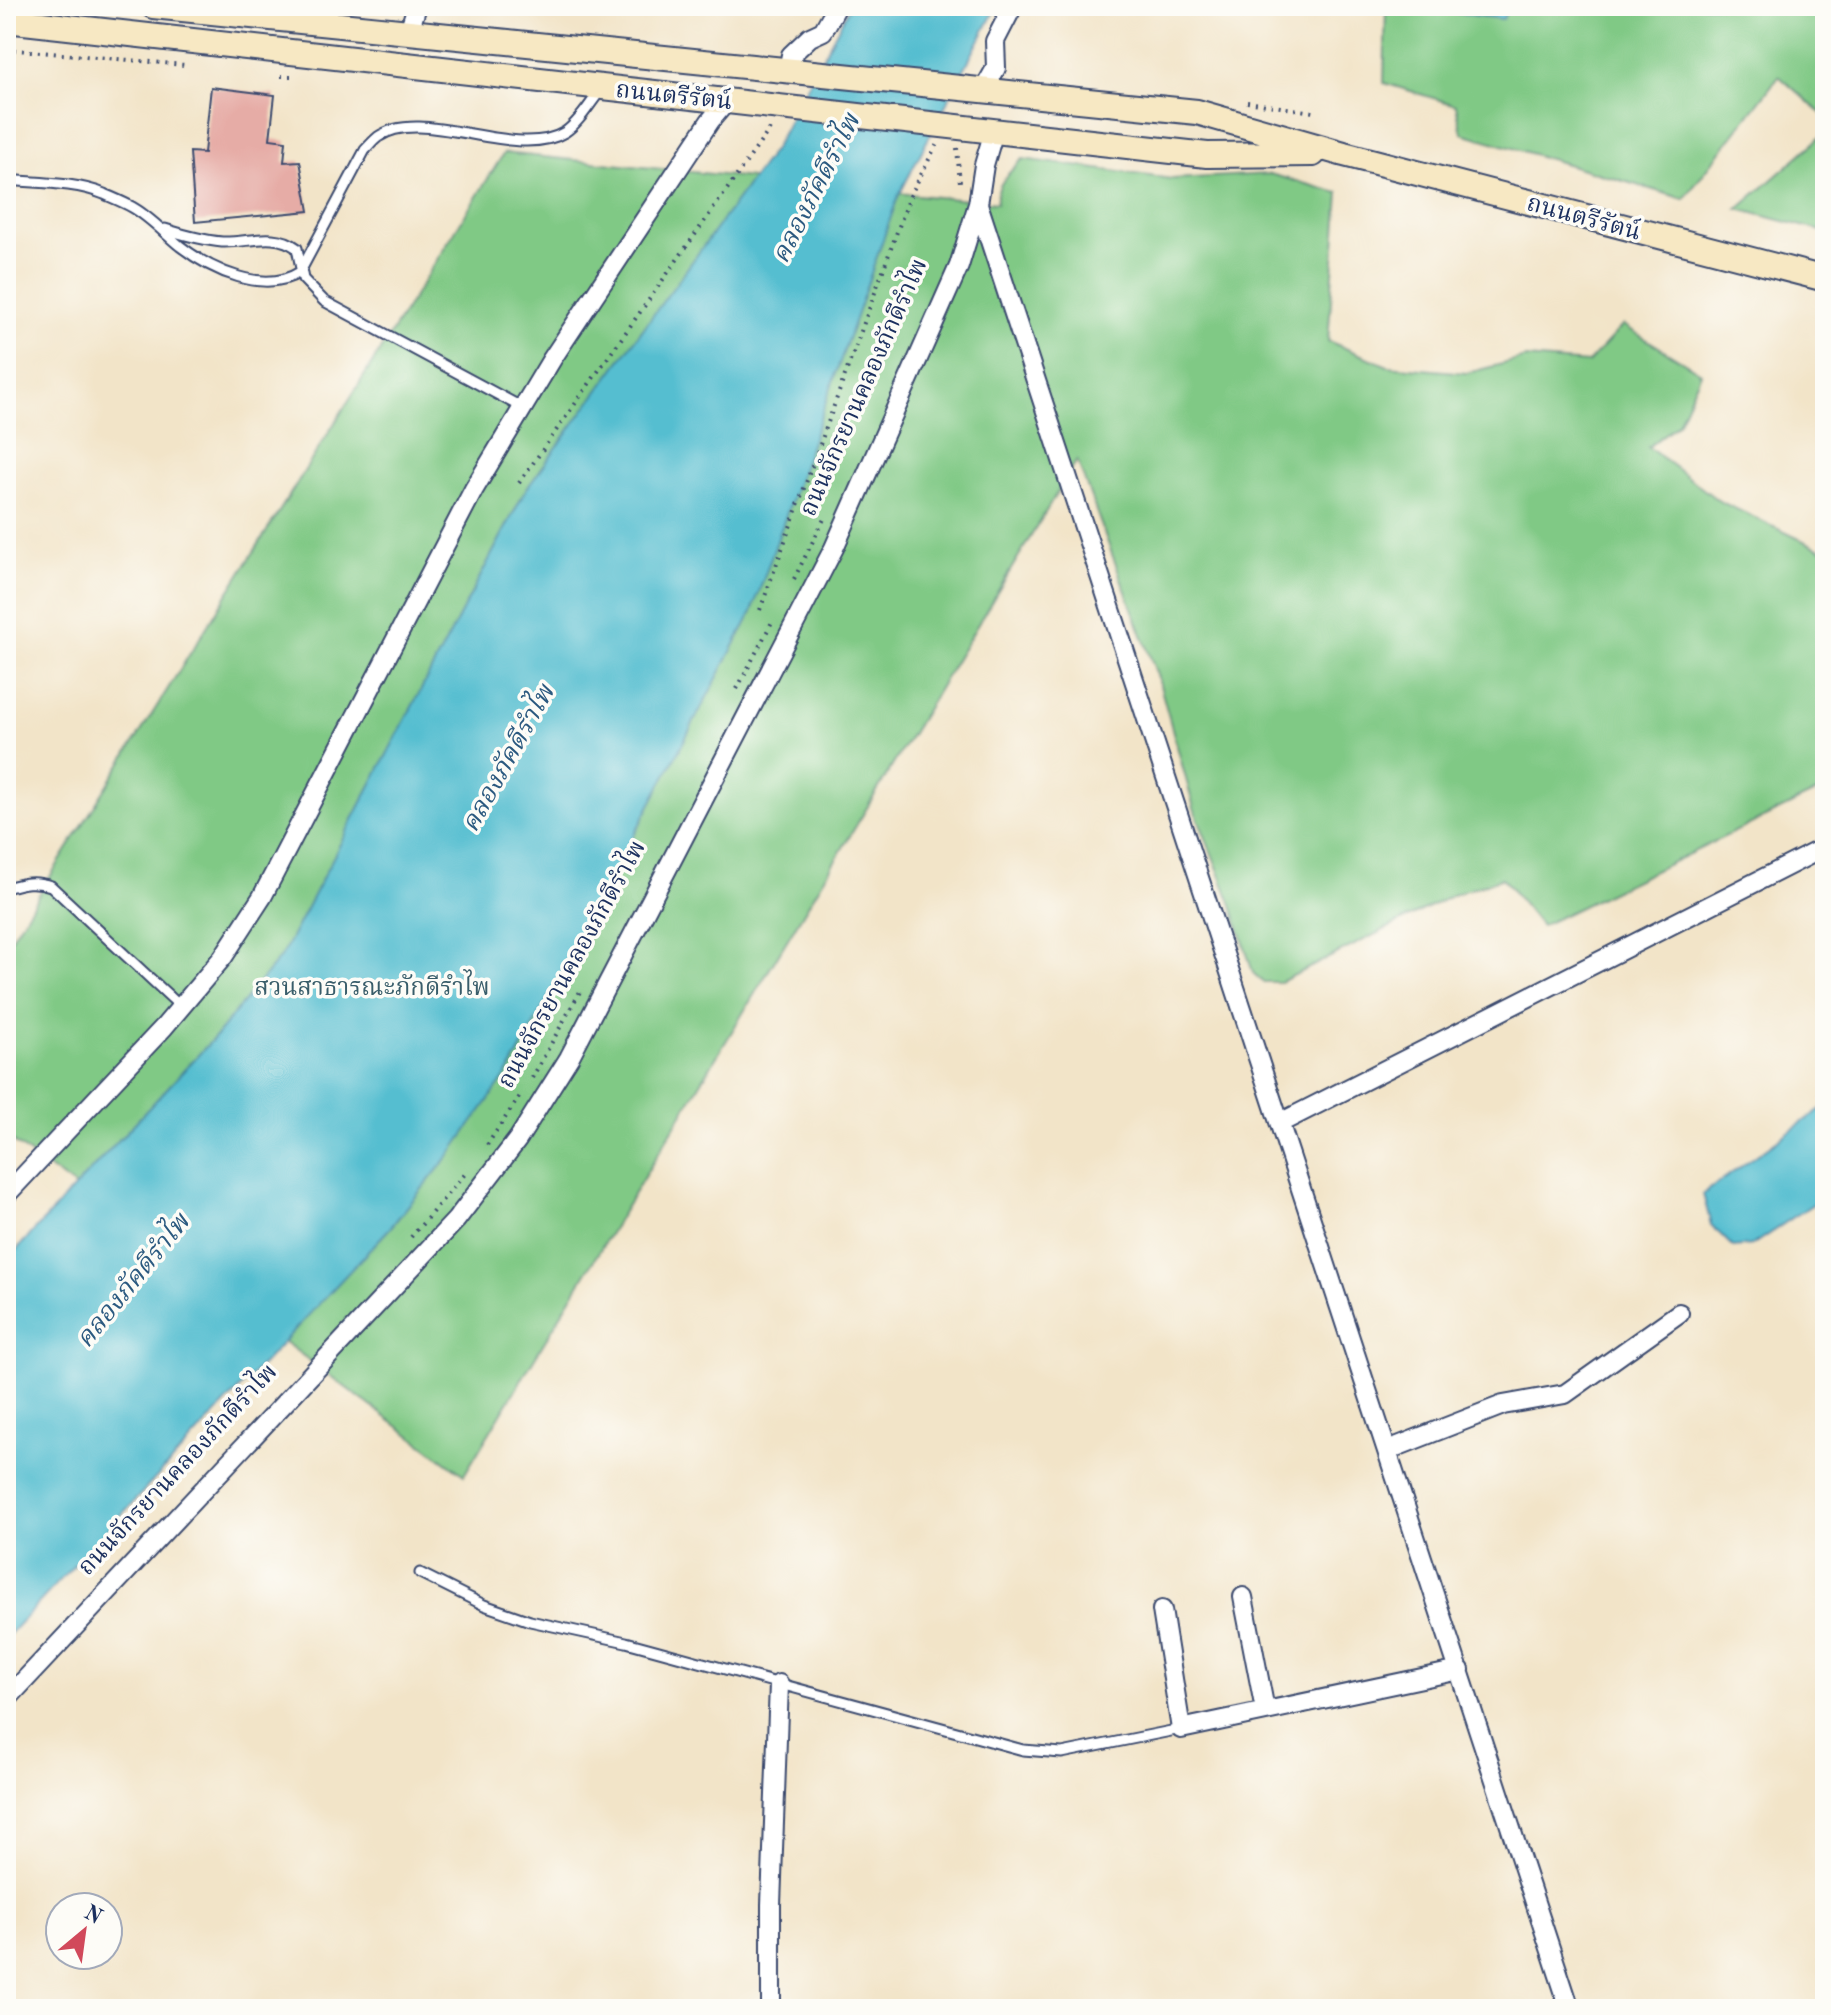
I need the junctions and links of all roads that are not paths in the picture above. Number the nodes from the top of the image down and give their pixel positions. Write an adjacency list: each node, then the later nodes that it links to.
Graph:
1 (153, 6): 5 (main road, ถนนตรีรัตน์)
2 (417, 6): 7 (street)
3 (837, 6): 8 (street)
4 (1013, 6): 10 (street)
5 (250, 11): 7 (main road, ถนนตรีรัตน์)
6 (6, 20): 9 (main road, ถนนตรีรัตน์)
7 (408, 34): 8 (main road, ถนนตรีรัตน์)
8 (788, 70): 10 (main road, ถนนตรีรัตน์)
9 (604, 88): 11 (main road, ถนนตรีรัตน์); 17 (lane)
10 (984, 89): 13 (main road, ถนนตรีรัตน์)
11 (727, 101): 12 (main road, ถนนตรีรัตน์); 19 (street)
12 (994, 131): 13 (main road, ถนนตรีรัตน์); 15 (street)
13 (1344, 154): 18 (main road, ถนนตรีรัตน์)
14 (6, 180): 16 (lane)
15 (978, 204): 23 (street); 32 (street)
16 (161, 228): 17 (lane); 17 (lane)
17 (300, 272): 19 (lane)
18 (1825, 279)
19 (523, 408): 22 (street)
20 (1825, 847): 23 (street)
21 (6, 888): 22 (lane)
22 (181, 1007): 24 (street)
23 (1280, 1123): 26 (street)
24 (6, 1195)
25 (1679, 1313): 26 (street)
26 (1388, 1450): 30 (street)
27 (420, 1573): 31 (lane)
28 (1243, 1597): 33 (street)
29 (1162, 1610): 34 (street)
30 (1460, 1670): 33 (street); 36 (street)
31 (779, 1684): 34 (lane); 35 (street)
32 (6, 1700)
33 (1265, 1710): 34 (street)
34 (1181, 1729)
35 (771, 2009)
36 (1570, 2009)

